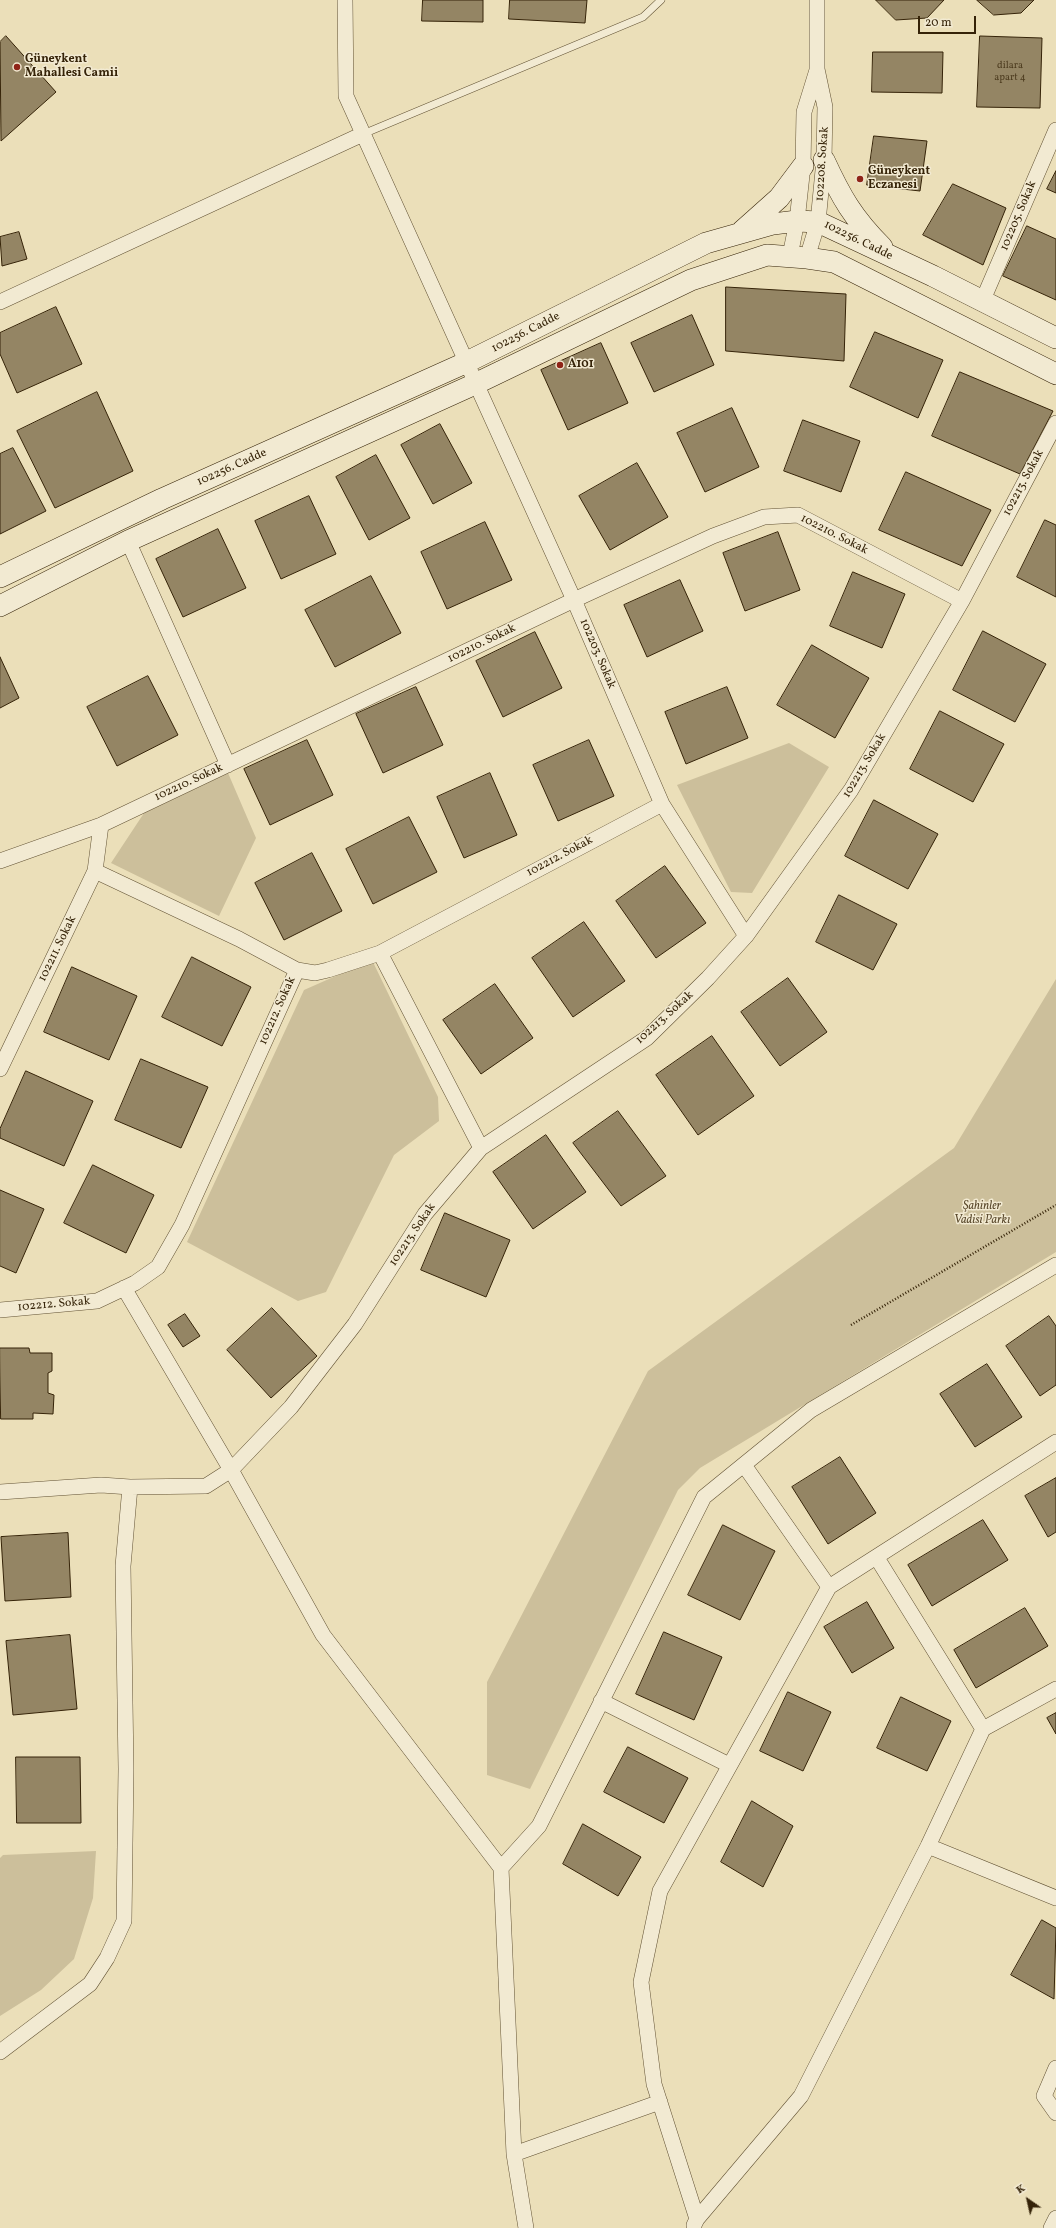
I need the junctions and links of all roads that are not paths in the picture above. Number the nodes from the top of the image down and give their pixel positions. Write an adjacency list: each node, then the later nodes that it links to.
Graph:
1 (345, 0): 6 (street, 102203. Sokak)
2 (661, 0): 6 (lane)
3 (817, 0): 4 (street, 102208. Sokak)
4 (817, 69): 7 (street, 102208. Sokak); 8 (street, 102208. Sokak)
5 (1056, 130): 15 (street, 102205. Sokak)
6 (363, 134): 14 (street); 17 (street, 102203. Sokak)
7 (824, 160): 10 (street, 102208. Sokak); 13 (street)
8 (803, 166): 9 (street, 102208. Sokak); 11 (street)
9 (797, 221): 10 (street, 102256. Cadde); 11 (street, 102256. Cadde); 12 (street, 102208. Sokak)
10 (818, 222): 12 (street, 102208. Sokak); 13 (street, 102256. Cadde)
11 (738, 234): 17 (street, 102256. Cadde)
12 (799, 257): 18 (street, 102256. Cadde); 19 (street, 102256. Cadde)
13 (892, 258): 15 (street, 102256. Cadde)
14 (1, 299)
15 (982, 302): 16 (street, 102256. Cadde)
16 (1056, 338)
17 (465, 363): 19 (street, 102203. Sokak); 22 (street, 102256. Cadde)
18 (1056, 374)
19 (475, 384): 21 (street, 102256. Cadde); 23 (street, 102203. Sokak)
20 (1056, 423): 24 (street, 102213. Sokak)
21 (128, 541): 25 (street, 102256. Cadde); 26 (street)
22 (0, 577)
23 (574, 600): 24 (street, 102210. Sokak); 26 (street, 102210. Sokak); 27 (street, 102203. Sokak)
24 (962, 601): 31 (street, 102213. Sokak)
25 (0, 606)
26 (228, 765): 28 (street, 102210. Sokak)
27 (662, 804): 31 (street, 102203. Sokak); 32 (street, 102212. Sokak)
28 (101, 825): 29 (street, 102210. Sokak); 30 (street, 102211. Sokak)
29 (0, 861)
30 (95, 871): 33 (street); 34 (street, 102211. Sokak)
31 (746, 936): 35 (street, 102213. Sokak)
32 (380, 953): 33 (street, 102212. Sokak); 35 (street)
33 (297, 970): 37 (street, 102212. Sokak)
34 (0, 1069)
35 (481, 1148): 41 (street, 102213. Sokak)
36 (1056, 1265): 40 (street)
37 (124, 1288): 38 (street, 102212. Sokak); 41 (street)
38 (0, 1310)
39 (1056, 1442): 44 (street)
40 (744, 1465): 45 (street); 47 (street)
41 (231, 1470): 42 (street, 102213. Sokak); 51 (street)
42 (130, 1487): 43 (street, 102213. Sokak); 53 (street)
43 (0, 1492)
44 (877, 1558): 45 (street); 48 (street)
45 (829, 1587): 49 (street)
46 (1056, 1689): 48 (street)
47 (601, 1701): 49 (street); 51 (street)
48 (983, 1729): 50 (street)
49 (729, 1766): 55 (street)
50 (928, 1846): 52 (street); 59 (street)
51 (501, 1868): 57 (street)
52 (1056, 1898)
53 (0, 2052)
54 (1056, 2068): 56 (street)
55 (660, 2102): 57 (street); 59 (street)
56 (1056, 2113)
57 (514, 2154): 60 (street)
58 (1056, 2218): 61 (street)
59 (694, 2223)
60 (526, 2228)
61 (1051, 2228)

